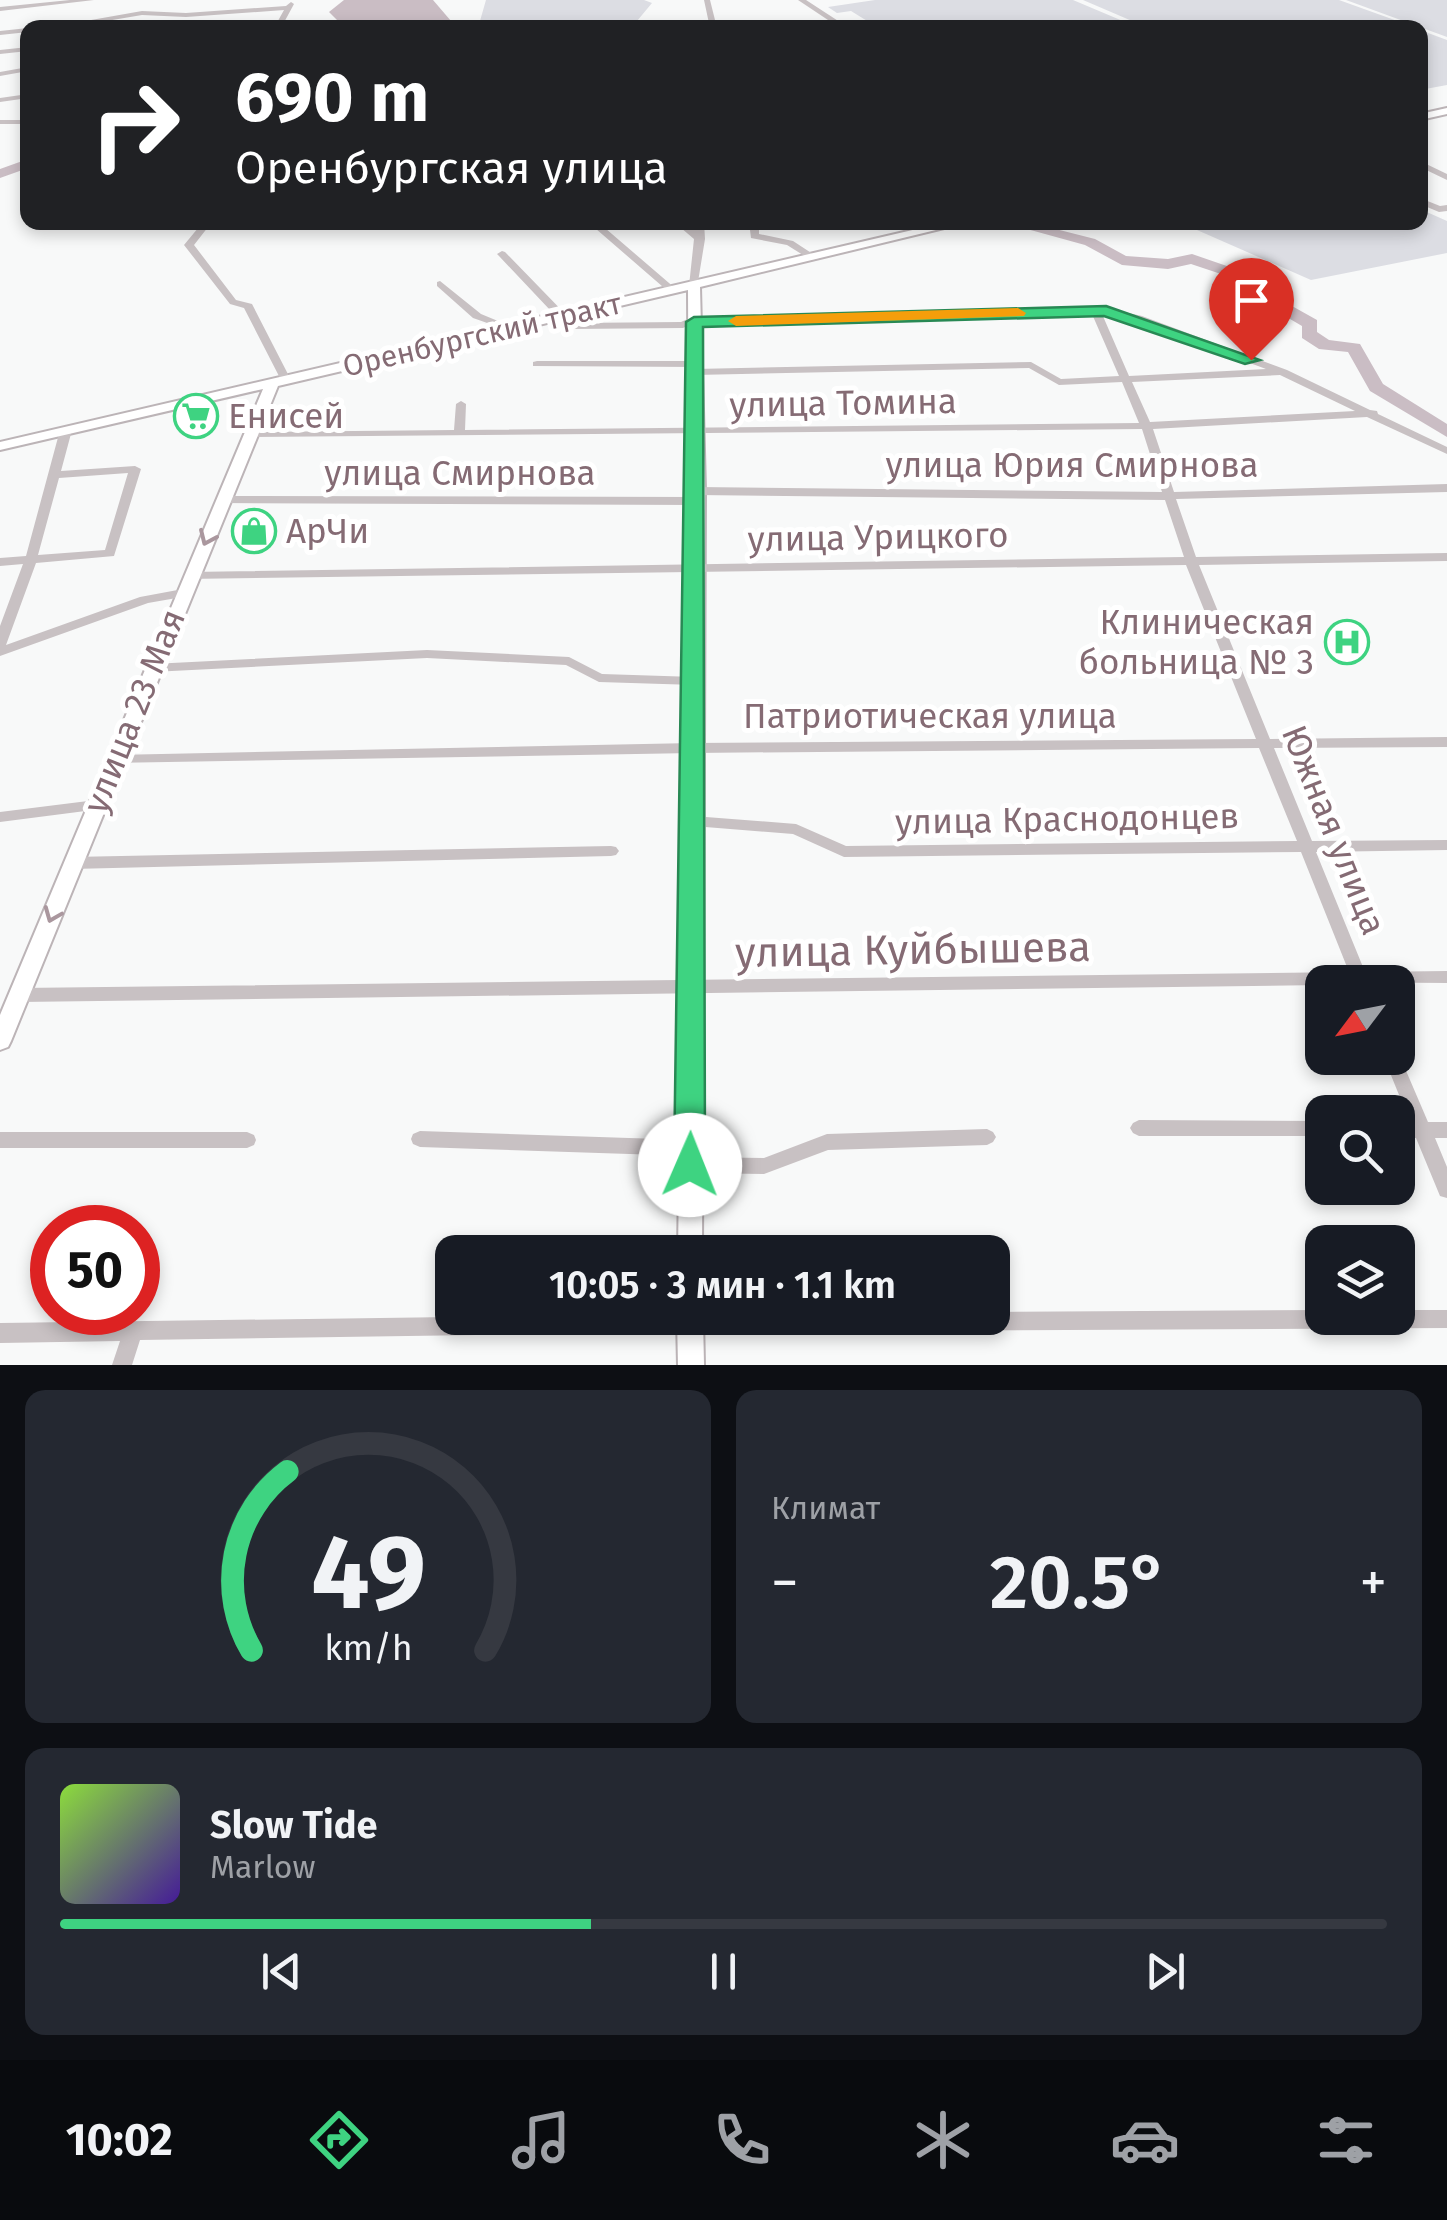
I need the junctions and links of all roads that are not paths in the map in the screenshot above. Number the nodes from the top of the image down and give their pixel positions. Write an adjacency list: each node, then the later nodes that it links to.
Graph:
1 (92, 0): 4 (street)
2 (801, 0): 6 (street)
3 (290, 4): 5 (street)
4 (0, 10)
5 (99, 20)
6 (833, 20)
7 (202, 230): 27 (street)
8 (601, 230): 18 (street)
9 (688, 230): 13 (street)
10 (700, 230): 13 (street)
11 (754, 230): 15 (street)
12 (933, 230): 15 (main road, Оренбургский тракт)
13 (700, 239): 17 (street)
14 (502, 254): 20 (street)
15 (814, 258): 17 (main road, Оренбургский тракт)
16 (440, 284): 22 (street)
17 (694, 286): 18 (main road, Оренбургский тракт); 21 (main road)
18 (673, 291): 20 (main road, Оренбургский тракт)
19 (1096, 310): 21 (street); 25 (street); 26 (street, Южная улица)
20 (564, 316): 21 (street); 22 (main road, Оренбургский тракт)
21 (694, 321): 24 (main road)
22 (510, 328): 27 (main road, Оренбургский тракт)
23 (537, 364): 24 (street)
24 (694, 368): 26 (street); 35 (main road)
25 (1283, 372): 26 (street); 31 (street)
26 (1126, 381): 32 (street, Южная улица)
27 (279, 382): 28 (main road, Оренбургский тракт); 30 (main road, улица 23 Мая)
28 (220, 395): 30 (main road); 33 (main road, Оренбургский тракт)
29 (461, 404): 34 (street)
30 (263, 409): 36 (main road, улица 23 Мая)
31 (1373, 413): 32 (street, улица Томина); 38 (street)
32 (1146, 426): 35 (street, улица Томина); 42 (street, Южная улица)
33 (66, 430): 37 (main road, Оренбургский тракт); 39 (street)
34 (459, 432): 35 (street, улица Томина); 36 (street, улица Томина)
35 (696, 432): 41 (main road)
36 (254, 435): 43 (main road, улица 23 Мая)
37 (0, 446)
38 (1447, 451)
39 (56, 475): 45 (street); 45 (street)
40 (1447, 488): 42 (street, улица Юрия Смирнова)
41 (696, 496): 42 (street, улица Юрия Смирнова); 43 (street, улица Смирнова); 48 (main road)
42 (1170, 496): 46 (street, Южная улица)
43 (225, 500): 49 (main road, улица 23 Мая, one-way to 49)
44 (1447, 557): 46 (street, улица Урицкого)
45 (31, 560): 47 (street); 51 (street)
46 (1190, 561): 48 (street, улица Урицкого); 56 (street, Южная улица)
47 (0, 562)
48 (696, 570): 49 (street, улица Урицкого); 54 (main road)
49 (190, 576): 50 (main road, улица 23 Мая)
50 (183, 593): 52 (street); 53 (main road, улица 23 Мая)
51 (0, 644)
52 (0, 652)
53 (152, 668): 54 (street); 58 (main road, улица 23 Мая)
54 (694, 681): 57 (main road)
55 (1447, 742): 56 (street, Патриотическая улица)
56 (1264, 744): 57 (street, Патриотическая улица); 63 (street, Южная улица)
57 (693, 748): 58 (street, Патриотическая улица); 61 (main road)
58 (114, 760): 59 (main road, улица 23 Мая)
59 (96, 804): 60 (street); 65 (main road, улица 23 Мая)
60 (0, 817)
61 (693, 822): 63 (street, улица Краснодонцев); 70 (main road)
62 (1447, 845): 63 (street, улица Краснодонцев)
63 (1305, 846): 66 (street, Южная улица)
64 (611, 851): 65 (street)
65 (72, 863): 71 (main road, улица 23 Мая, one-way to 71)
66 (1354, 965)
67 (1447, 977): 68 (street, улица Куйбышева)
68 (1415, 978)
69 (1305, 981): 70 (street, улица Куйбышева)
70 (691, 987): 71 (street, улица Куйбышева); 84 (main road)
71 (20, 995): 72 (main road, улица 23 Мая)
72 (5, 1018): 73 (main road, улица 23 Мая)
73 (0, 1041)
74 (1400, 1075): 78 (street)
75 (1140, 1128): 76 (street)
76 (1305, 1129)
77 (1415, 1130): 78 (street)
78 (1424, 1130): 79 (street); 85 (street)
79 (1447, 1130)
80 (986, 1137): 84 (street)
81 (0, 1140): 82 (street)
82 (247, 1140)
83 (420, 1140): 84 (street)
84 (690, 1157): 86 (main road)
85 (1447, 1190)
86 (690, 1235)
87 (1447, 1319): 88 (street)
88 (1010, 1320)
89 (435, 1325): 90 (street)
90 (160, 1330)
91 (0, 1333): 92 (street)
92 (30, 1333)
93 (132, 1335): 95 (street)
94 (690, 1335): 96 (main road)
95 (122, 1365)
96 (691, 1365)

